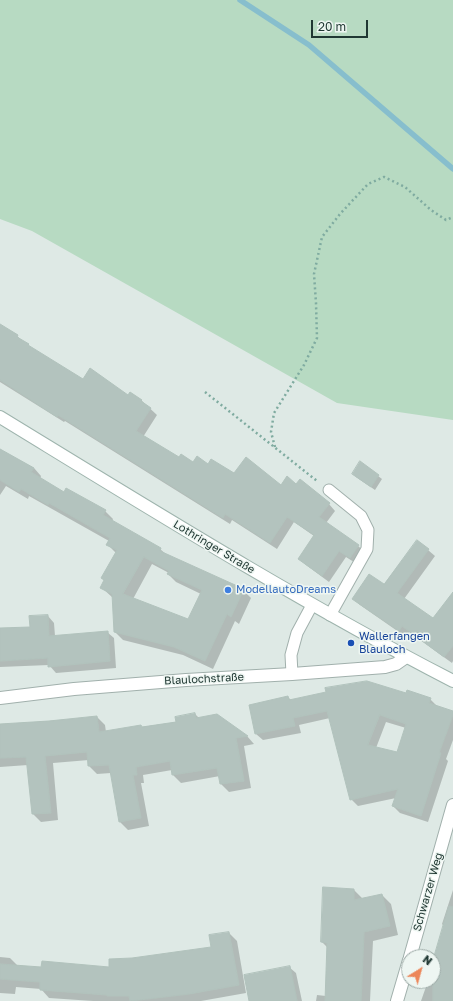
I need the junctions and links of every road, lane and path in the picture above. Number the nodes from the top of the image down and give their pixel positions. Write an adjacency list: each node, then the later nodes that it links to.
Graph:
1 (453, 217): 4 (path)
2 (205, 392): 4 (path)
3 (0, 417): 6 (street, Lothringer Straße)
4 (274, 447): 5 (path)
5 (329, 490): 7 (lane)
6 (312, 605): 7 (street, Lothringer Straße); 9 (lane)
7 (330, 615): 8 (street, Lothringer Straße)
8 (406, 657): 9 (street, Blaulochstraße); 10 (street, Lothringer Straße)
9 (292, 674): 11 (street, Blaulochstraße)
10 (453, 681)
11 (0, 698)
12 (453, 805): 13 (street, Schwarzer Weg)
13 (412, 949)
14 (401, 987): 15 (street)
15 (397, 1001)

